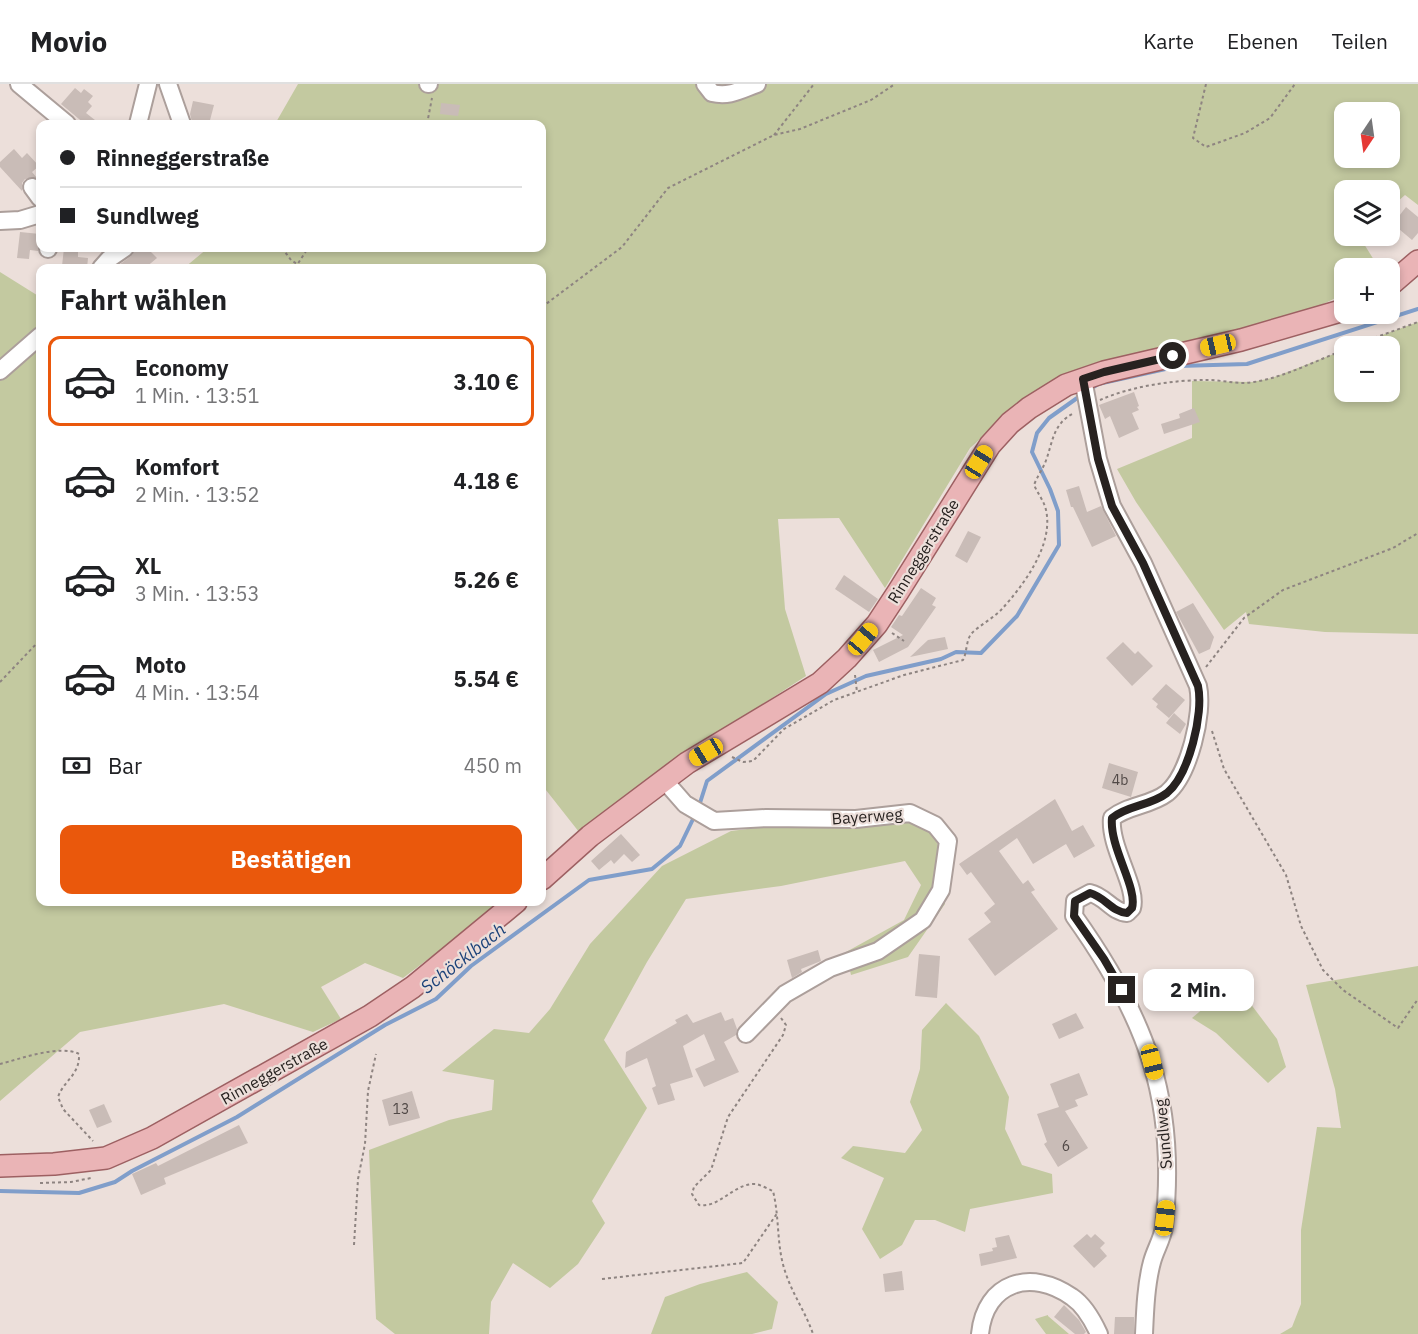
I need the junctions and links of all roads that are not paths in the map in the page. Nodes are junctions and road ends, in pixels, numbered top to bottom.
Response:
1 (20, 84) edge
2 (148, 84) edge
3 (168, 84) edge
4 (705, 84) edge
5 (757, 84) edge
6 (62, 120) edge
7 (139, 120) edge
8 (181, 120) edge
9 (36, 215) edge
10 (0, 221) edge
11 (1418, 261) edge
12 (1400, 277) edge
13 (1334, 313) edge
14 (36, 340) edge
15 (0, 371) edge
16 (1083, 379) junction
17 (671, 788) dead end
18 (546, 875) edge
19 (511, 906) edge
20 (748, 1031) road end
21 (0, 1166) edge
22 (980, 1334) edge
23 (1099, 1334) edge
24 (1144, 1334) edge

1 - 6 street
2 - 7 street
3 - 8 street
4 - 5 street
9 - 10 street
11 - 12 main road
13 - 16 main road, Rinneggerstraße
14 - 15 street
16 - 18 main road, Rinneggerstraße
16 - 24 street, Sundlweg
17 - 20 street, Bayerweg
19 - 21 main road, Rinneggerstraße
22 - 23 street

